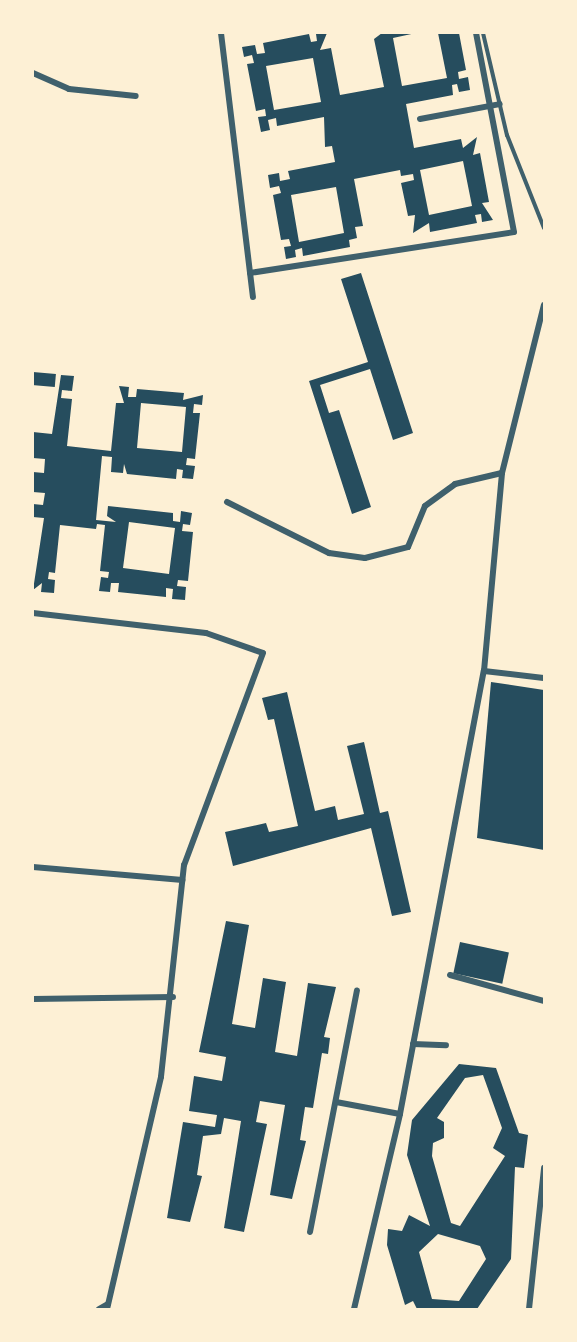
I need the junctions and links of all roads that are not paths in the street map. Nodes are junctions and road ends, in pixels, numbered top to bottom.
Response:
1 (223, 33) edge
2 (476, 33) edge
3 (483, 33) edge
4 (33, 73) edge
5 (136, 96) dead end
6 (500, 104) junction
7 (486, 106) junction
8 (420, 119) dead end
9 (544, 228) edge
10 (250, 273) junction
11 (253, 297) dead end
12 (544, 305) edge
13 (502, 473) junction
14 (227, 502) dead end
15 (33, 613) edge
16 (484, 671) junction
17 (544, 678) edge
18 (33, 867) edge
19 (182, 880) junction
20 (450, 975) dead end
21 (357, 991) dead end
22 (173, 997) junction
23 (33, 999) edge
24 (544, 1001) edge
25 (413, 1044) junction
26 (446, 1045) dead end
27 (336, 1102) junction
28 (400, 1114) junction
29 (544, 1168) edge
30 (310, 1232) dead end
31 (108, 1306) edge
32 (99, 1309) edge
33 (354, 1309) edge
34 (529, 1309) edge

1 - 10 street
2 - 7 street
3 - 6 lane
4 - 5 street
6 - 7 street
6 - 9 lane
7 - 8 street
7 - 10 street
10 - 11 street
12 - 13 street
13 - 14 street
13 - 16 street
15 - 19 street
16 - 17 street
16 - 25 street
18 - 19 street
19 - 22 street
20 - 24 street
21 - 27 street
22 - 23 street
22 - 31 street
25 - 26 street
25 - 28 street
27 - 28 street
27 - 30 street
28 - 33 street
29 - 34 street
31 - 32 street

